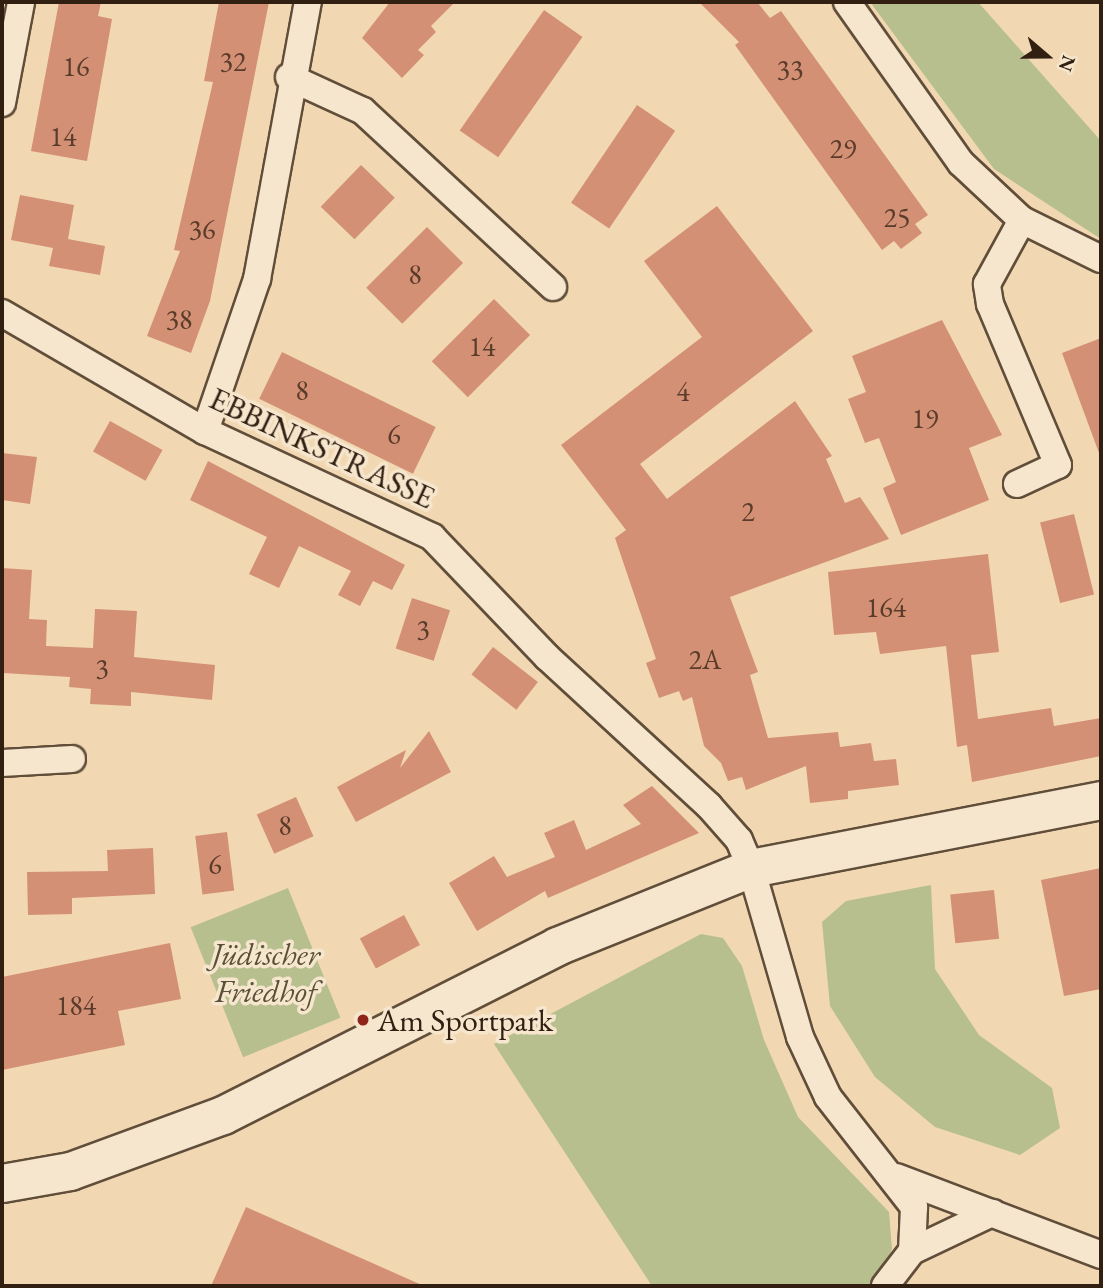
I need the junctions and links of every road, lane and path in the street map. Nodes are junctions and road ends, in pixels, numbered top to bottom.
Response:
1 (22, 2) edge
2 (308, 2) edge
3 (847, 2) edge
4 (289, 77) junction
5 (2, 103) edge
6 (1022, 220) junction
7 (1101, 259) edge
8 (553, 287) dead end
9 (2, 313) edge
10 (205, 431) junction
11 (1017, 484) dead end
12 (72, 759) dead end
13 (2, 763) edge
14 (1101, 800) edge
15 (751, 868) junction
16 (896, 1177) junction
17 (2, 1183) edge
18 (992, 1213) junction
19 (912, 1251) junction
20 (1101, 1255) edge
21 (885, 1286) edge

1 - 5 street
2 - 4 street
3 - 6 street
4 - 8 street
4 - 10 street
6 - 7 street
6 - 11 street
9 - 10 street, EBBINKSTRASSE
10 - 15 street, EBBINKSTRASSE
12 - 13 street
14 - 15 street
15 - 16 street
15 - 17 street
16 - 18 street
16 - 19 street
18 - 19 street
18 - 20 street
19 - 21 street

